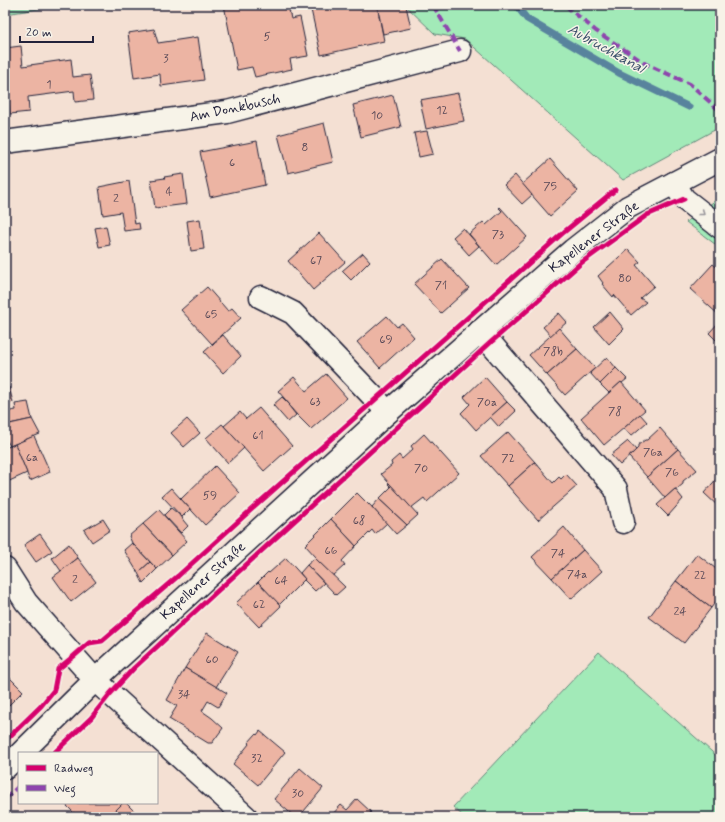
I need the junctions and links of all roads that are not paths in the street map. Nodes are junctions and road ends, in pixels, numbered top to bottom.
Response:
1 (460, 51) dead end
2 (5, 142) edge
3 (720, 159) edge
4 (674, 183) junction
5 (720, 227) edge
6 (262, 297) dead end
7 (480, 331) junction
8 (388, 412) junction
9 (623, 522) dead end
10 (5, 569) edge
11 (95, 680) junction
12 (22, 752) edge
13 (18, 756) edge
14 (5, 768) edge
15 (246, 817) edge

1 - 2 street, Am Donkbusch
3 - 4 street, Kapellener Straße
4 -> 5 street
4 - 7 street, Kapellener Straße
6 - 8 street
7 - 8 street, Kapellener Straße
7 - 9 street
8 - 11 street, Kapellener Straße
10 - 11 street
11 - 12 street, Kapellener Straße
11 - 15 street
13 - 14 street, Kapellener Straße

